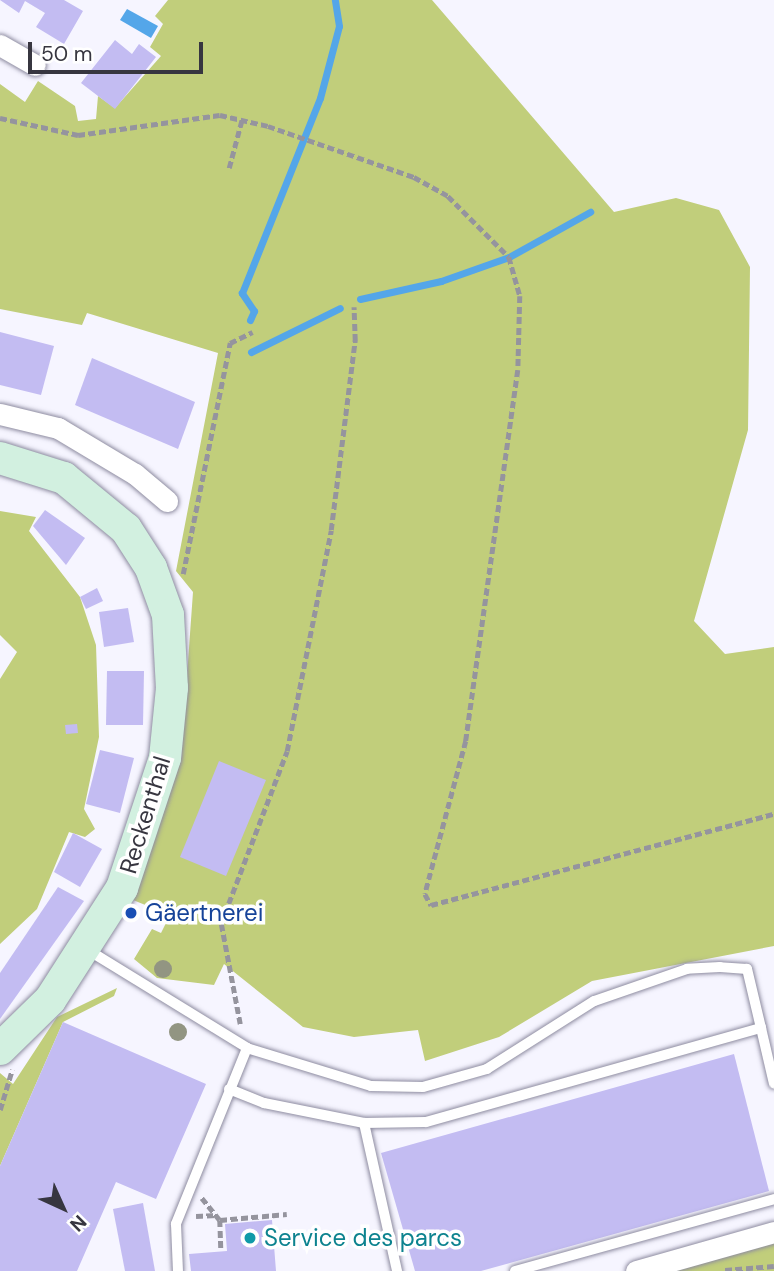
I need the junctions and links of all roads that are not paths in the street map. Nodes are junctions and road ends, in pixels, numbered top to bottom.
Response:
1 (0, 45) edge
2 (35, 65) dead end
3 (0, 414) edge
4 (0, 458) edge
5 (167, 501) dead end
6 (88, 950) junction
7 (761, 1028) junction
8 (247, 1048) junction
9 (0, 1049) edge
10 (774, 1084) edge
11 (229, 1089) junction
12 (364, 1123) junction
13 (774, 1199) edge
14 (774, 1232) edge
15 (178, 1271) edge
16 (397, 1271) edge
17 (515, 1271) edge
18 (636, 1271) edge

1 - 2 street
3 - 5 street
4 - 6 main road, Reckenthal
6 - 8 lane
6 - 9 main road, Reckenthal
7 - 8 lane
7 - 10 lane
7 - 12 lane
8 - 11 lane
11 - 12 lane
11 - 15 lane
12 - 16 lane
13 - 17 lane
14 - 18 street

